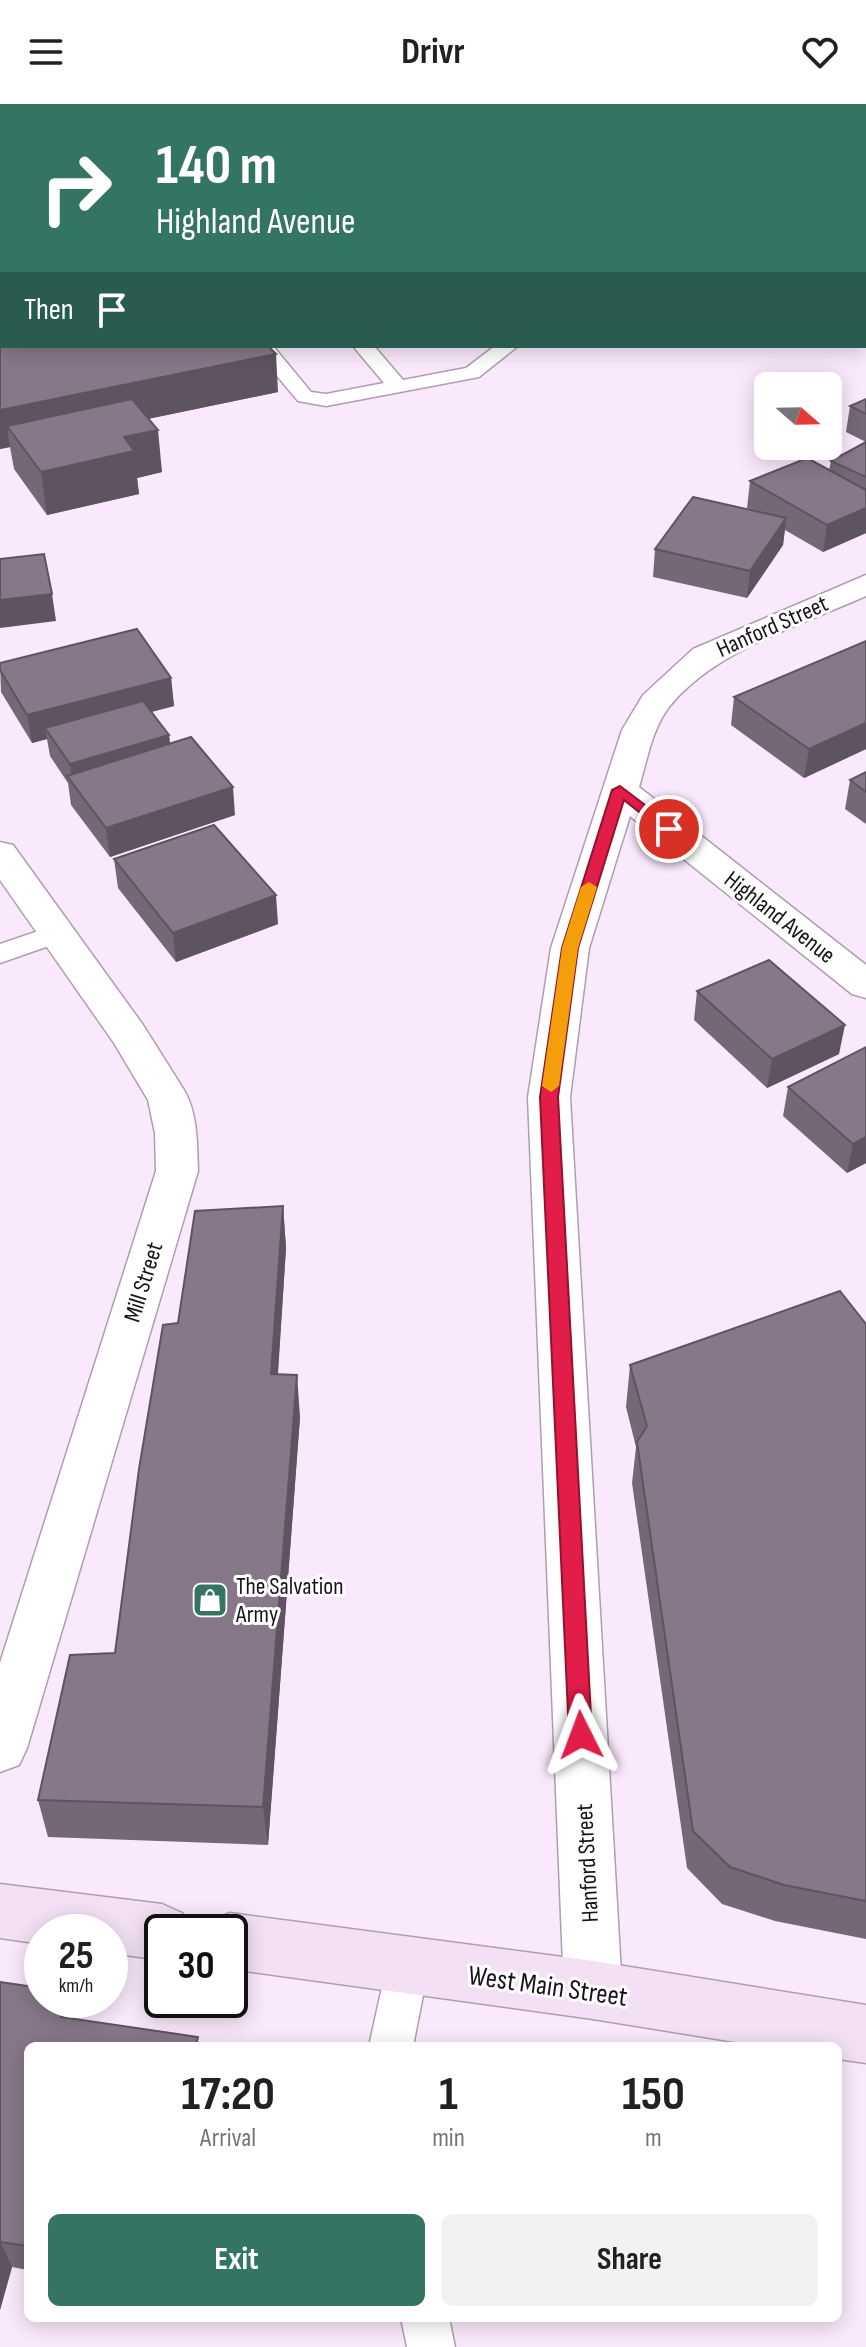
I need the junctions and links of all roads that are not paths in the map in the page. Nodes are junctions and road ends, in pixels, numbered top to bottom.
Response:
1 (264, 348) edge
2 (365, 348) edge
3 (505, 348) edge
4 (398, 387) junction
5 (866, 584) edge
6 (620, 790) junction
7 (0, 853) edge
8 (56, 934) junction
9 (0, 954) edge
10 (866, 985) edge
11 (0, 1748) edge
12 (0, 1911) edge
13 (144, 1930) edge
14 (248, 1943) edge
15 (408, 1965) junction
16 (593, 1990) junction
17 (866, 2034) edge
18 (392, 2042) edge
19 (426, 2322) edge
20 (431, 2347) edge

1 - 4 lane
2 - 4 lane
3 - 4 lane
5 - 6 street, Hanford Street
6 - 10 street, Highland Avenue
6 - 16 street, Hanford Street
7 - 8 street, Mill Street
8 - 9 lane
8 - 11 street, Mill Street
12 - 13 street
14 - 15 street, West Main Street
15 - 16 street, West Main Street
15 - 18 lane
16 - 17 street, West Main Street
19 - 20 lane

